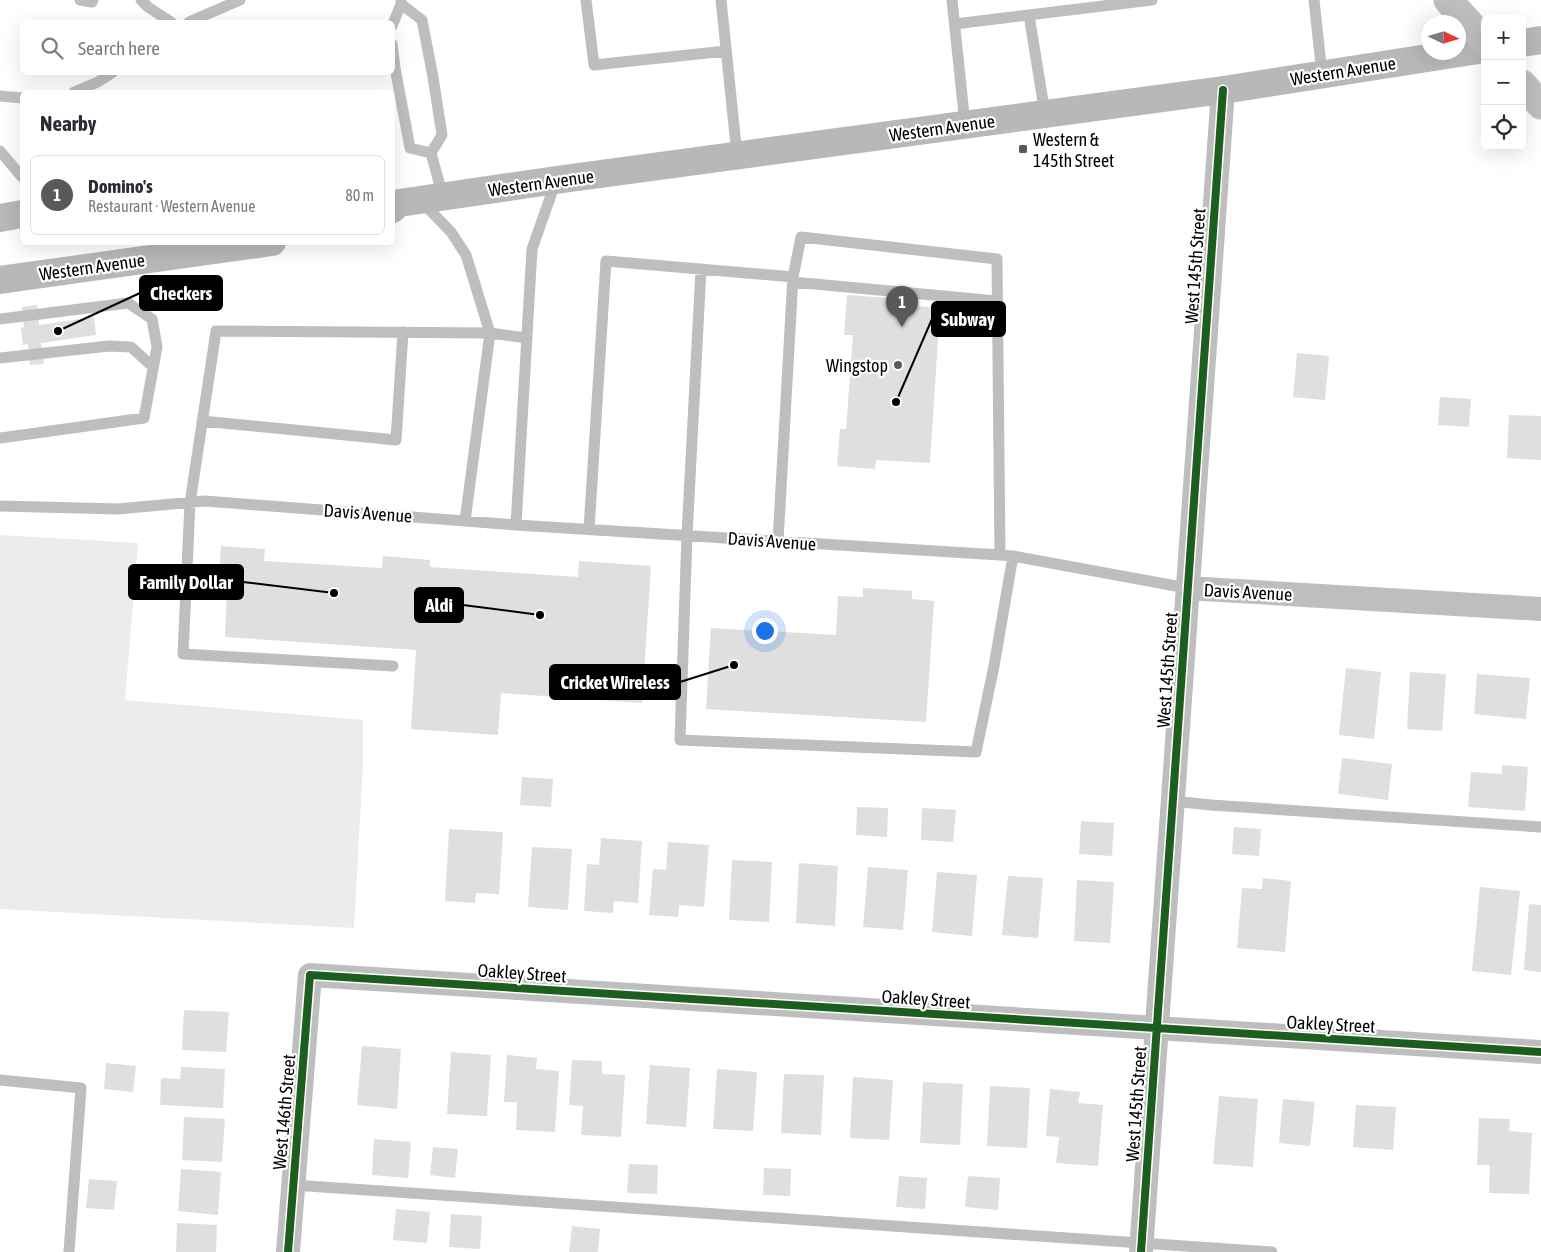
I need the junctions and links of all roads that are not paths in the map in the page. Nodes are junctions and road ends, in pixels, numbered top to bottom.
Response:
1 (80, 0) edge
2 (93, 0) edge
3 (141, 0) edge
4 (240, 0) edge
5 (586, 0) edge
6 (721, 0) edge
7 (952, 0) edge
8 (1152, 0) edge
9 (1314, 0) edge
10 (1448, 0) edge
11 (401, 2) edge
12 (1029, 15) junction
13 (168, 20) edge
14 (194, 20) edge
15 (394, 20) edge
16 (954, 24) junction
17 (1481, 37) edge
18 (1541, 40) edge
19 (1526, 42) edge
20 (726, 50) junction
21 (1481, 50) edge
22 (395, 68) edge
23 (1322, 74) junction
24 (108, 75) edge
25 (1526, 88) edge
26 (79, 90) edge
27 (1223, 90) junction
28 (0, 96) edge
29 (20, 98) edge
30 (1541, 105) edge
31 (1045, 114) junction
32 (965, 124) junction
33 (0, 151) edge
34 (431, 153) junction
35 (737, 155) junction
36 (20, 175) edge
37 (556, 180) junction
38 (410, 201) edge
39 (20, 214) edge
40 (0, 218) edge
41 (251, 245) edge
42 (701, 269) junction
43 (0, 280) edge
44 (793, 280) junction
45 (997, 301) junction
46 (0, 319) edge
47 (403, 332) junction
48 (490, 333) junction
49 (527, 338) junction
50 (0, 358) edge
51 (153, 367) junction
52 (202, 421) junction
53 (0, 438) edge
54 (190, 503) junction
55 (0, 506) edge
56 (465, 521) junction
57 (516, 525) junction
58 (590, 529) junction
59 (686, 535) junction
60 (778, 541) junction
61 (1000, 555) junction
62 (1014, 556) junction
63 (1187, 588) junction
64 (1541, 609) edge
65 (393, 666) dead end
66 (1173, 801) junction
67 (1541, 827) edge
68 (310, 975) joint
69 (1156, 1029) junction
70 (1541, 1052) edge
71 (0, 1080) edge
72 (293, 1185) junction
73 (1141, 1248) edge
74 (69, 1252) edge
75 (288, 1252) edge
76 (1272, 1252) edge

1 - 2 lane
3 - 13 lane
4 - 14 lane
5 - 20 lane
6 - 20 lane
7 - 16 lane
8 - 12 lane
9 - 23 lane
10 - 17 highway
11 - 15 lane
11 - 34 lane
12 - 16 lane
12 - 31 lane
16 - 32 lane
18 - 19 main road
20 - 35 lane
21 - 23 main road, Western Avenue
22 - 34 lane
23 - 27 main road, Western Avenue
24 - 26 lane
25 - 30 highway
27 - 31 main road, Western Avenue
27 - 63 street, West 145th Street
28 - 29 lane
31 - 32 main road, Western Avenue
32 - 35 main road, Western Avenue
33 - 36 lane
34 - 38 lane
35 - 37 main road, Western Avenue
37 - 38 main road, Western Avenue
37 - 49 lane
38 - 48 lane
39 - 40 main road
41 - 43 main road, Western Avenue
42 - 44 lane
42 - 58 lane
42 - 59 lane
44 - 45 lane
44 - 45 lane
44 - 60 lane
45 - 61 lane
46 - 51 lane
47 - 48 lane
47 - 52 lane
47 - 52 lane
48 - 49 lane
48 - 56 lane
49 - 57 lane
50 - 51 lane
51 - 53 lane
52 - 54 lane
54 - 55 lane, Davis Avenue
54 - 56 lane, Davis Avenue
54 - 65 lane
56 - 57 lane, Davis Avenue
57 - 58 lane, Davis Avenue
58 - 59 lane, Davis Avenue
59 - 60 lane, Davis Avenue
59 - 62 lane
60 - 61 lane, Davis Avenue
61 - 62 lane, Davis Avenue
62 - 63 lane, Davis Avenue
63 - 64 street, Davis Avenue
63 - 66 street, West 145th Street
66 - 67 lane
66 - 69 street, West 145th Street
68 - 69 street, Oakley Street
68 - 72 street, West 146th Street
69 - 70 street, Oakley Street
69 - 73 street, West 145th Street
71 - 74 lane
72 - 73 lane
72 - 75 street, West 146th Street
73 - 76 lane

